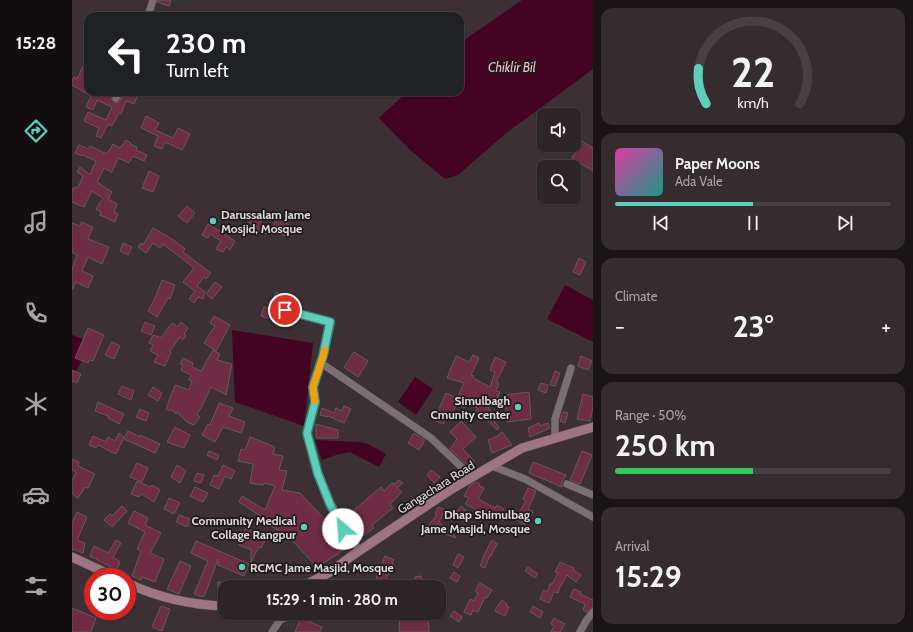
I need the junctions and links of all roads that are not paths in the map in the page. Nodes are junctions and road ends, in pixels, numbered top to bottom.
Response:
1 (153, 0) edge
2 (149, 12) edge
3 (285, 310) dead end
4 (321, 363) junction
5 (571, 368) dead end
6 (593, 427) edge
7 (555, 438) junction
8 (492, 466) junction
9 (472, 477) junction
10 (567, 484) dead end
11 (593, 495) edge
12 (593, 517) edge
13 (360, 550) junction
14 (72, 557) edge
15 (96, 568) edge
16 (315, 580) edge
17 (136, 587) edge
18 (218, 606) edge
19 (593, 612) edge
20 (280, 620) edge
21 (272, 632) edge
22 (580, 632) edge

1 - 2 street
3 - 4 street
4 - 9 street
4 - 13 street
5 - 7 street
6 - 7 main road, Gangachara Road
7 - 8 main road, Gangachara Road
8 - 9 main road, Gangachara Road
8 - 12 street
9 - 13 main road, Gangachara Road
10 - 11 street
13 - 16 main road, Gangachara Road
14 - 15 main road
17 - 18 main road
19 - 22 street
20 - 21 street

